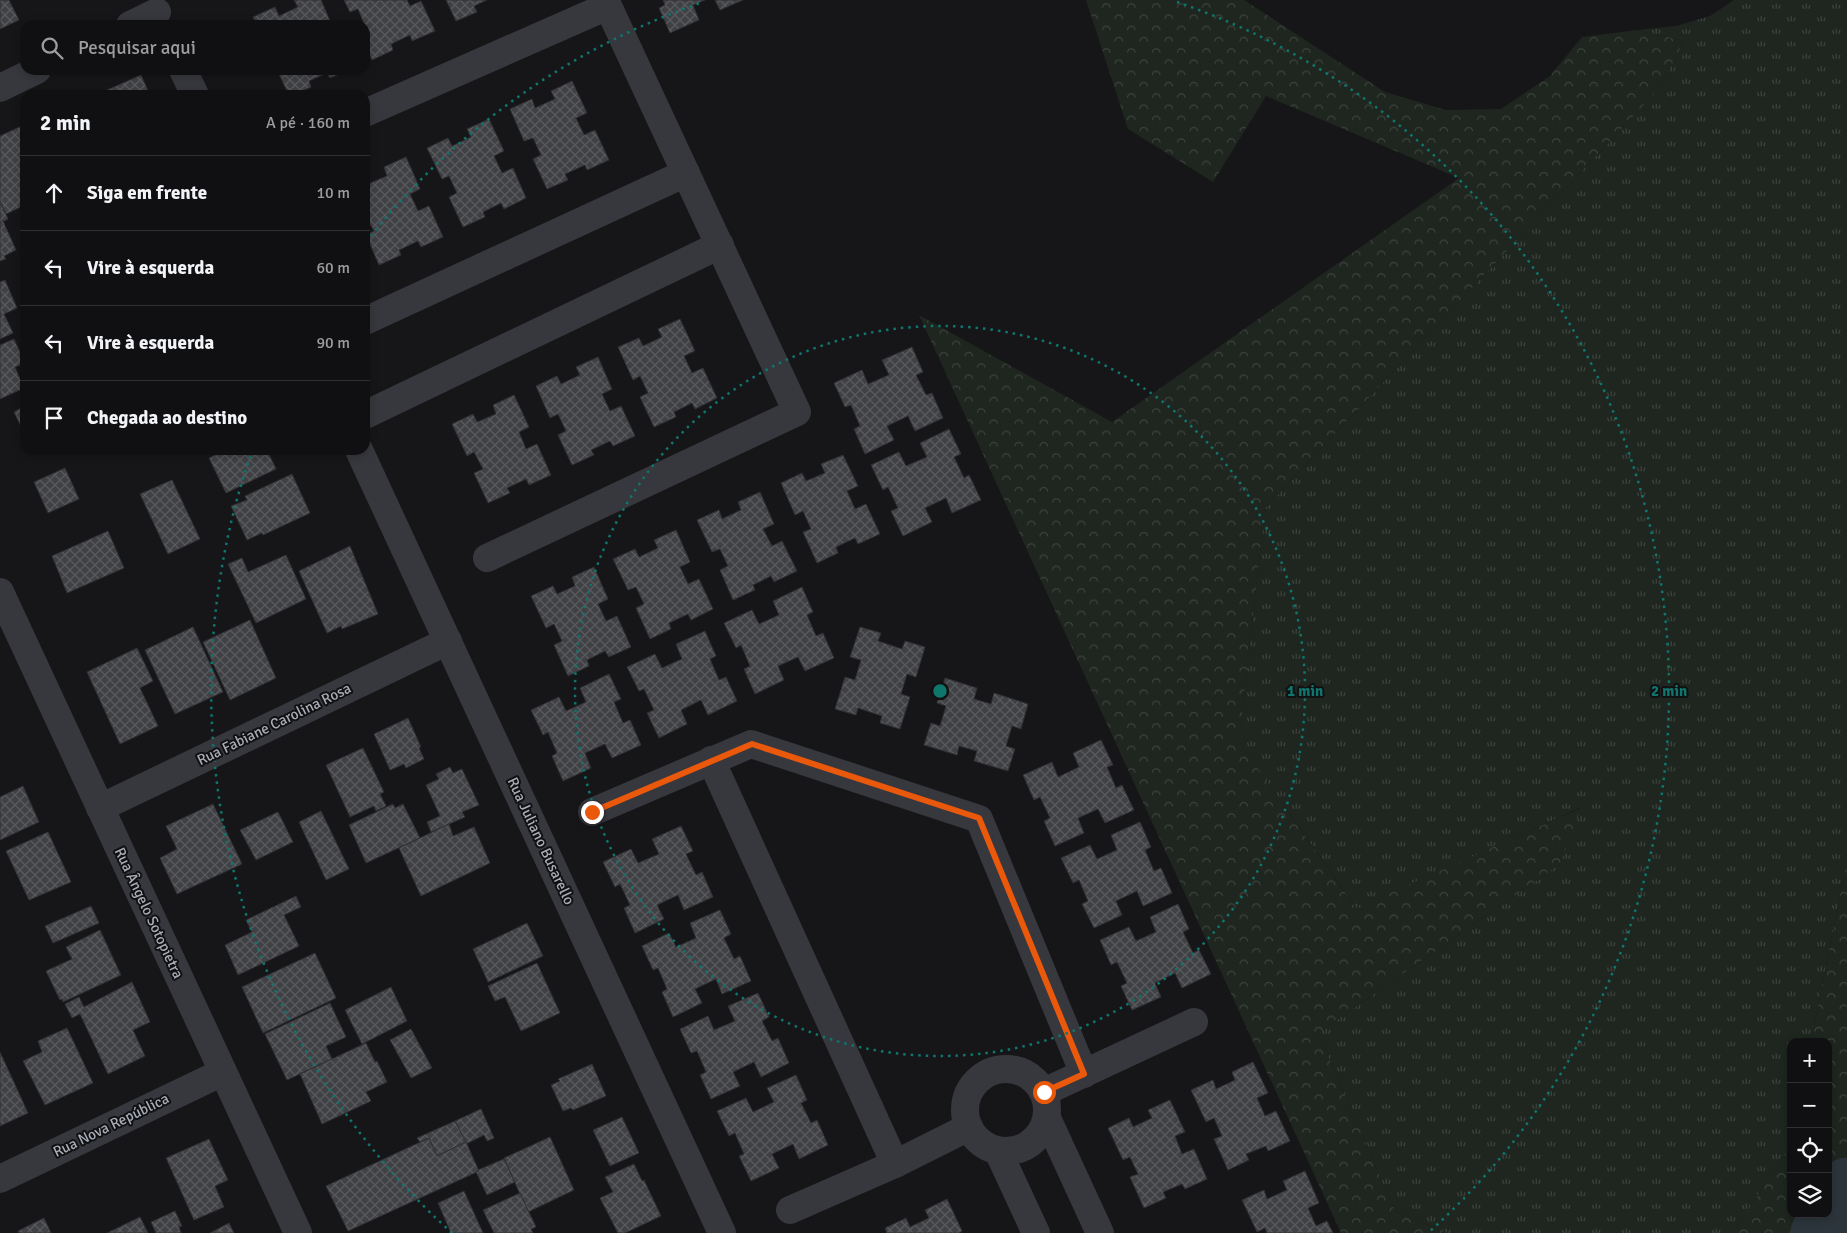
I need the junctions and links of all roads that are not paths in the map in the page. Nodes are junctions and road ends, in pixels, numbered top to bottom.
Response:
1 (157, 12) edge
2 (140, 20) edge
3 (27, 75) edge
4 (186, 75) edge
5 (0, 88) edge
6 (193, 90) edge
7 (370, 111) edge
8 (686, 173) junction
9 (720, 245) junction
10 (370, 319) edge
11 (370, 413) edge
12 (361, 455) edge
13 (487, 558) dead end
14 (0, 592) edge
15 (448, 641) junction
16 (711, 760) junction
17 (100, 808) junction
18 (592, 812) dead end
19 (1194, 1022) dead end
20 (223, 1072) junction
21 (1084, 1074) junction
22 (1046, 1105) junction
23 (969, 1127) junction
24 (998, 1151) junction
25 (895, 1164) junction
26 (0, 1179) edge
27 (790, 1210) dead end
28 (298, 1233) edge
29 (722, 1233) edge
30 (1036, 1233) edge
31 (1100, 1233) edge

1 - 2 street
3 - 5 street
4 - 6 street
7 - 8 street
8 - 9 street
8 - 10 street
9 - 11 street
9 - 13 street
12 - 15 street, Rua Juliano Busarello
14 - 17 street, Rua Ângelo Sotopietra
15 - 17 street, Rua Fabiane Carolina Rosa
15 - 29 street, Rua Juliano Busarello
16 - 18 street
16 - 21 street
16 - 25 street
17 - 20 street, Rua Ângelo Sotopietra
19 - 21 street
20 - 26 street, Rua Nova República
20 - 28 street, Rua Ângelo Sotopietra
21 - 22 street
22 - 23 street
22 - 24 street
22 - 31 street
23 - 24 street
23 - 25 street
24 - 30 street
25 - 27 street

